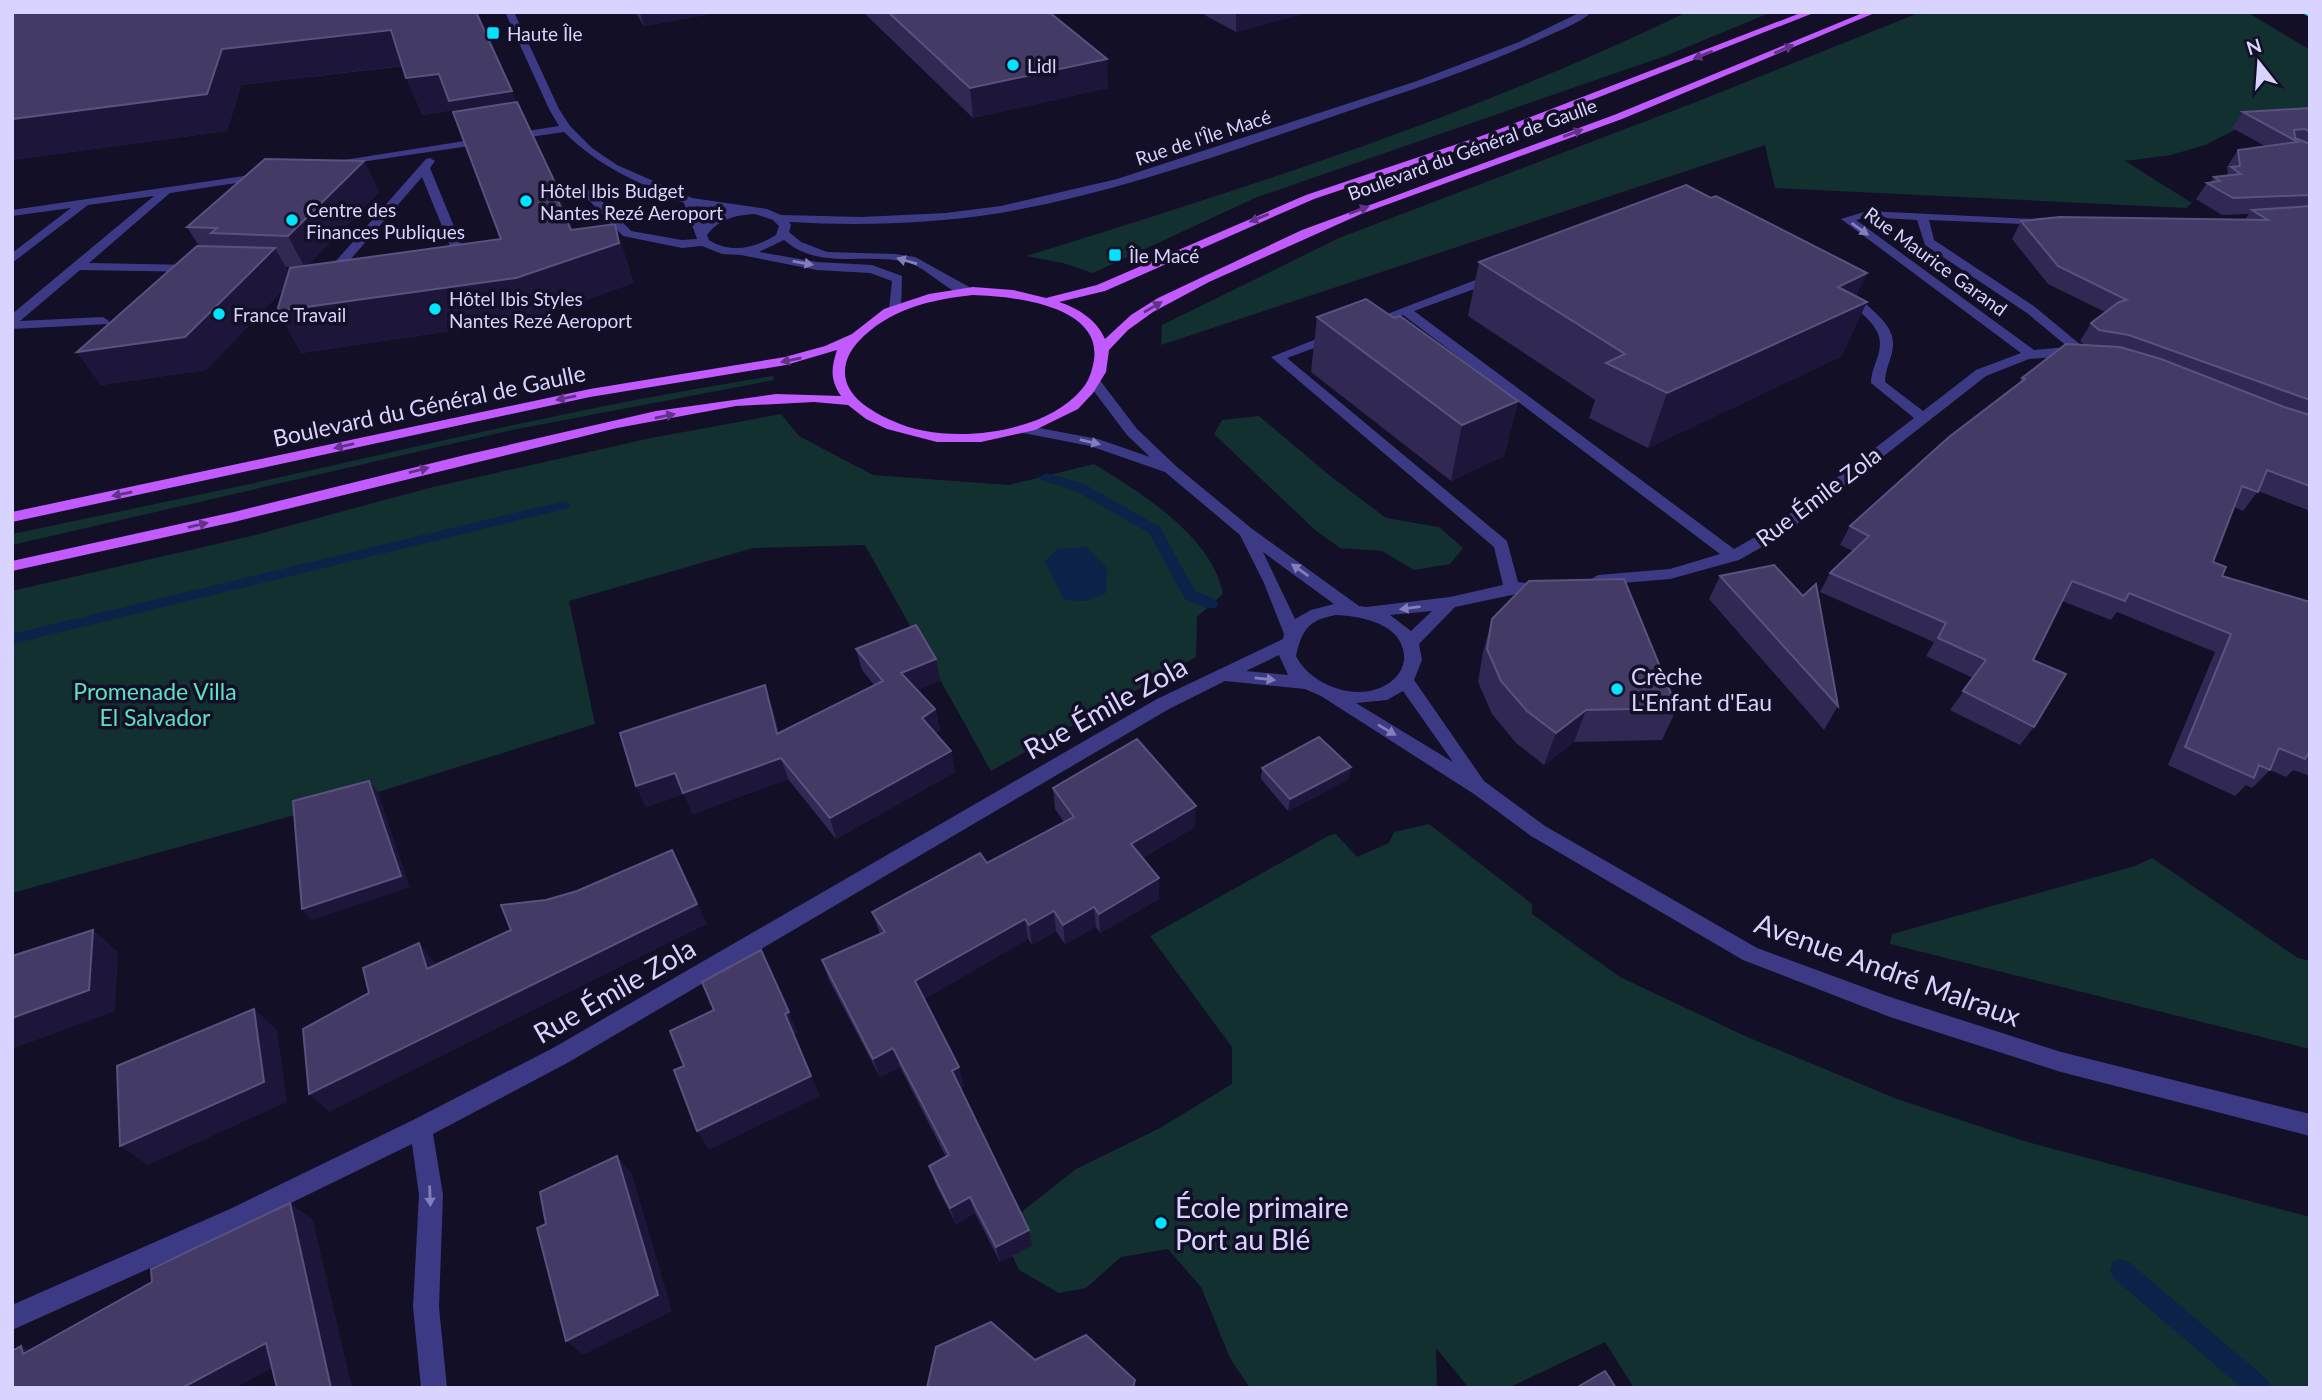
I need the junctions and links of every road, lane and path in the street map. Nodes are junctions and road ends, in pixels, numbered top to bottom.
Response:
1 (1588, 12) edge
2 (1812, 12) edge
3 (1873, 12) edge
4 (509, 15) edge
5 (566, 128) junction
6 (442, 148) junction
7 (323, 167) edge
8 (424, 168) junction
9 (284, 173) edge
10 (165, 192) junction
11 (587, 192) dead end
12 (690, 201) junction
13 (83, 204) junction
14 (747, 211) junction
15 (12, 213) edge
16 (1922, 217) junction
17 (2066, 222) edge
18 (783, 226) junction
19 (703, 238) junction
20 (736, 251) junction
21 (12, 259) edge
22 (453, 265) edge
23 (77, 266) junction
24 (211, 270) edge
25 (1508, 272) edge
26 (318, 273) edge
27 (1830, 282) edge
28 (967, 291) junction
29 (1048, 301) junction
30 (895, 309) junction
31 (1405, 311) junction
32 (103, 321) dead end
33 (12, 323) edge
34 (854, 337) junction
35 (1102, 350) junction
36 (2086, 353) joint
37 (2030, 354) junction
38 (1094, 382) junction
39 (851, 401) junction
40 (1922, 418) junction
41 (1023, 429) junction
42 (1172, 470) junction
43 (12, 517) edge
44 (1246, 532) junction
45 (1733, 556) junction
46 (12, 566) edge
47 (1578, 582) edge
48 (1538, 585) edge
49 (1512, 588) junction
50 (1450, 603) junction
51 (1361, 611) junction
52 (1290, 639) junction
53 (1409, 643) junction
54 (1224, 675) junction
55 (1404, 679) junction
56 (1305, 683) junction
57 (1329, 695) junction
58 (1481, 789) junction
59 (2310, 1125) edge
60 (421, 1128) junction
61 (12, 1318) edge
62 (434, 1388) edge

1 - 18 street, Rue de l'Île Macé
2 -> 29 main road, Boulevard du Général de Gaulle
35 -> 3 main road, Boulevard du Général de Gaulle
4 - 5 street
5 - 6 street
5 - 12 street
6 - 7 street
6 - 8 street
8 - 22 street
8 - 26 street
9 - 10 street
10 - 13 street
10 - 23 street
11 - 19 street
12 - 14 street
12 - 19 street
13 - 15 street
13 - 21 street
14 - 18 street
14 - 19 street
16 - 17 street, Rue Maurice Garand
16 - 36 street, Rue Maurice Garand
16 -> 37 street, Rue Maurice Garand
18 - 20 street, Rue de l'Île Macé
28 -> 18 street
19 - 20 street
20 -> 30 street
23 - 24 street
23 - 33 street
25 - 31 street
27 - 40 street
28 - 29 main road
28 - 30 main road
29 - 35 main road
30 - 34 main road
31 - 45 street
31 - 49 street
32 - 33 street
34 - 39 main road
34 -> 43 main road, Boulevard du Général de Gaulle
35 - 38 main road
36 - 37 street, Rue Émile Zola
37 - 40 street, Rue Émile Zola
38 - 41 main road
38 - 42 street
39 - 41 main road
46 -> 39 main road
40 - 45 street, Rue Émile Zola
41 -> 42 street
42 - 44 street
51 -> 44 street
44 - 52 street
45 - 47 street, Rue Émile Zola
48 - 49 street
49 - 50 street
50 -> 51 street
50 - 53 street
51 - 52 street
51 - 53 street
52 - 54 street, Rue Émile Zola
52 - 56 street
53 - 55 street
54 -> 56 street, Rue Émile Zola
54 - 60 street, Rue Émile Zola
55 - 57 street
55 - 58 street, Avenue André Malraux
56 - 57 street
57 -> 58 street, Avenue André Malraux
58 - 59 street, Avenue André Malraux
60 - 61 street, Rue Émile Zola
60 -> 62 street

